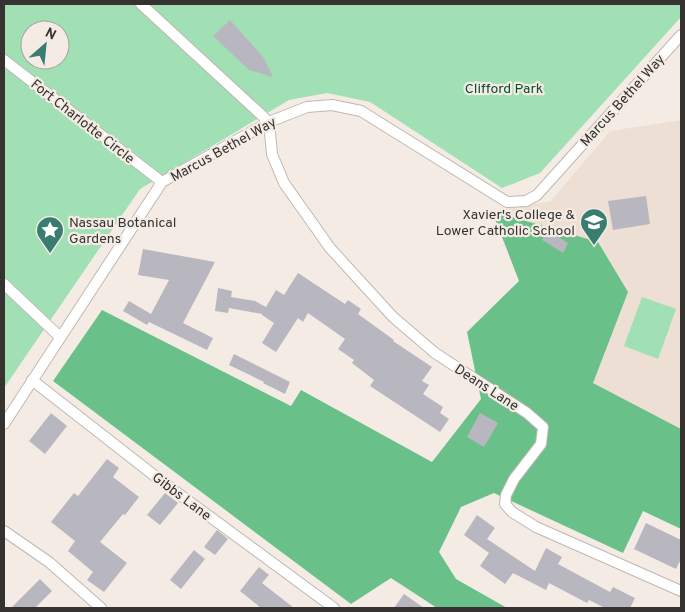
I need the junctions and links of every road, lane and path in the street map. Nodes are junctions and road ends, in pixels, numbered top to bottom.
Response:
1 (142, 4) edge
2 (681, 35) edge
3 (4, 60) edge
4 (269, 122) junction
5 (162, 182) junction
6 (4, 284) edge
7 (60, 337) junction
8 (32, 380) junction
9 (4, 424) edge
10 (4, 531) edge
11 (681, 591) edge
12 (101, 608) edge
13 (334, 608) edge

1 - 4 street
2 - 4 street, Marcus Bethel Way
3 - 5 street, Fort Charlotte Circle
4 - 5 street, Marcus Bethel Way
4 - 11 street, Deans Lane
5 - 7 street, Marcus Bethel Way
6 - 7 street
7 - 8 street, Marcus Bethel Way
8 - 9 street, Marcus Bethel Way
8 - 13 street, Gibbs Lane
10 - 12 street

